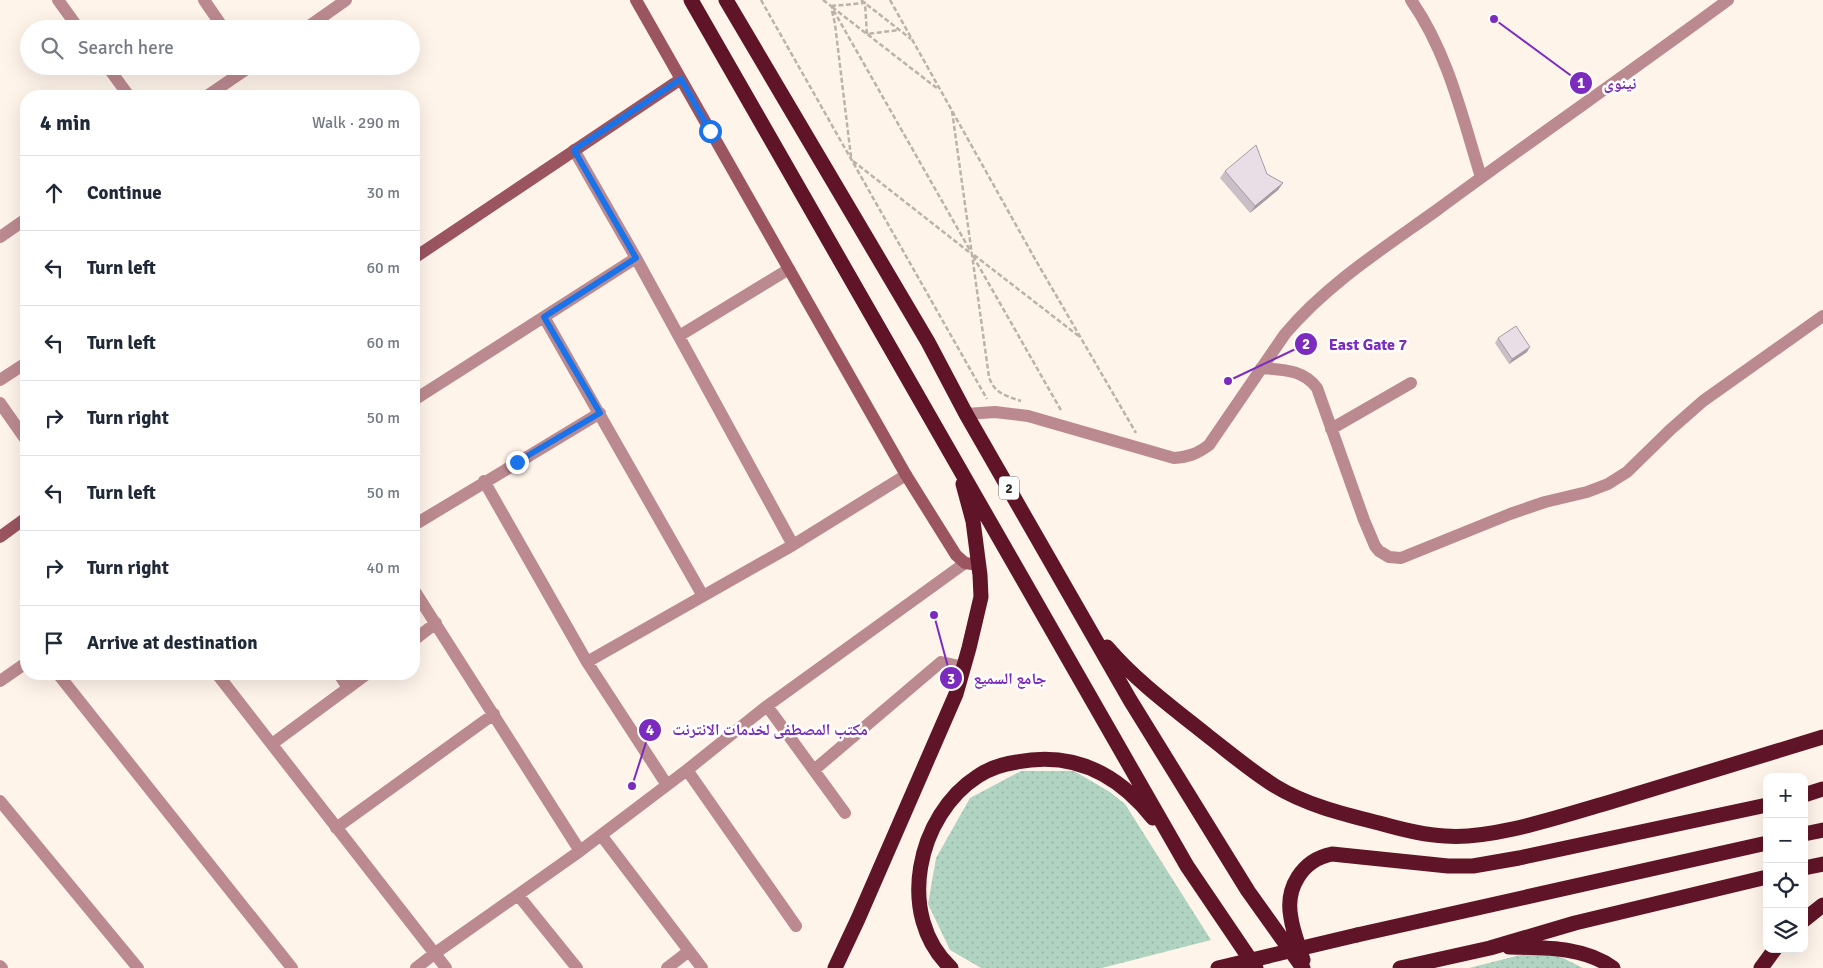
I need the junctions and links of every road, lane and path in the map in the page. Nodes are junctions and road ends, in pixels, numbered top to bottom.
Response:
1 (58, 0) edge
2 (204, 0) edge
3 (346, 0) edge
4 (636, 0) edge
5 (691, 0) edge
6 (726, 0) edge
7 (761, 0) edge
8 (823, 0) edge
9 (830, 0) edge
10 (861, 0) edge
11 (890, 0) edge
12 (1411, 0) edge
13 (1728, 0) edge
14 (865, 3) junction
15 (831, 6) junction
16 (72, 20) edge
17 (218, 20) edge
18 (318, 20) edge
19 (899, 30) junction
20 (867, 34) junction
21 (912, 41) junction
22 (114, 75) edge
23 (238, 75) edge
24 (681, 79) junction
25 (125, 90) edge
26 (216, 90) edge
27 (940, 91) junction
28 (952, 111) junction
29 (574, 150) junction
30 (851, 160) junction
31 (1481, 177) junction
32 (20, 223) edge
33 (0, 237) edge
34 (420, 254) edge
35 (972, 254) junction
36 (636, 258) junction
37 (789, 269) junction
38 (1823, 316) edge
39 (544, 317) junction
40 (678, 336) junction
41 (1081, 338) junction
42 (20, 367) edge
43 (1261, 368) junction
44 (0, 380) edge
45 (1411, 383) dead end
46 (420, 396) edge
47 (1025, 402) dead end
48 (0, 403) edge
49 (1053, 411) dead end
50 (995, 412) junction
51 (600, 413) junction
52 (966, 414) junction
53 (1331, 429) junction
54 (20, 431) edge
55 (940, 433) junction
56 (1135, 437) dead end
57 (906, 475) junction
58 (484, 481) junction
59 (420, 521) edge
60 (20, 522) edge
61 (0, 537) edge
62 (792, 545) junction
63 (972, 564) junction
64 (703, 596) junction
65 (420, 599) edge
66 (1083, 616) junction
67 (436, 623) junction
68 (420, 635) edge
69 (587, 662) junction
70 (20, 667) edge
71 (964, 667) junction
72 (63, 680) edge
73 (222, 680) edge
74 (343, 680) edge
75 (359, 680) edge
76 (0, 681) edge
77 (348, 688) junction
78 (767, 706) junction
79 (494, 714) junction
80 (1823, 737) edge
81 (272, 744) junction
82 (687, 770) junction
83 (814, 770) junction
84 (667, 785) junction
85 (1823, 789) edge
86 (1808, 794) edge
87 (0, 801) edge
88 (1763, 806) edge
89 (844, 813) dead end
90 (336, 828) junction
91 (1823, 830) edge
92 (1808, 833) edge
93 (602, 835) junction
94 (1763, 843) edge
95 (580, 851) junction
96 (1823, 864) edge
97 (1187, 866) junction
98 (1808, 867) edge
99 (1763, 878) edge
100 (518, 895) junction
101 (1823, 905) edge
102 (1808, 917) edge
103 (796, 926) dead end
104 (1490, 948) junction
105 (689, 951) junction
106 (1772, 953) edge
107 (434, 954) junction
108 (138, 968) edge
109 (292, 968) edge
110 (416, 968) edge
111 (446, 968) edge
112 (577, 968) edge
113 (667, 968) edge
114 (702, 968) edge
115 (835, 968) edge
116 (951, 968) edge
117 (1218, 968) edge
118 (1256, 968) edge
119 (1304, 968) edge
120 (1400, 968) edge
121 (1613, 968) edge
122 (1761, 968) edge

1 - 16 street
2 - 17 street
3 - 18 street
4 - 24 street
5 - 55 highway, 2
6 - 52 highway, 2
7 - 30 path
8 - 15 path
9 - 15 path
10 - 14 path
11 - 21 path
12 - 31 street
13 - 31 street
14 - 15 path
14 - 19 path
14 - 20 path
15 - 20 path
15 - 30 path
15 - 35 path
19 - 20 path
19 - 21 path
20 - 27 path
21 - 27 path
22 - 25 street
23 - 26 street
24 - 29 street
24 - 37 street
27 - 28 path
28 - 35 path
28 - 41 path
29 - 34 street
29 - 36 street
30 - 35 path
30 - 50 path
31 - 43 street
32 - 33 street
35 - 41 path
35 - 47 path
35 - 49 path
36 - 39 street
36 - 40 street
37 - 40 street
37 - 57 street
38 - 53 street
39 - 46 street
39 - 51 street
40 - 62 street
41 - 56 path
42 - 44 street
43 - 50 street
43 - 53 street
45 - 53 street
48 - 54 street
50 - 52 street
51 - 58 street
51 - 64 street
52 - 66 highway, 2
55 - 63 highway
55 - 97 highway, 2
57 - 62 street
57 - 63 street
58 - 59 street
58 - 69 street
60 - 61 street
62 - 64 street
63 - 71 highway
63 - 78 street
64 - 69 street
65 - 67 street
66 - 80 highway
66 - 119 highway, 2
67 - 68 street
67 - 79 street
69 - 84 street
70 - 76 street
71 - 83 street
71 - 115 highway
72 - 109 street
73 - 81 street
74 - 77 street
75 - 77 street
77 - 81 street
78 - 82 street
78 - 83 street
79 - 90 street
79 - 95 street
81 - 90 street
82 - 84 street
82 - 103 street
83 - 89 street
84 - 93 street
85 - 86 highway
87 - 108 street
88 - 119 highway
90 - 107 street
91 - 92 highway
93 - 95 street
93 - 105 street
94 - 117 highway, bridge
95 - 100 street
96 - 98 highway
97 - 116 highway
97 - 118 highway, 2
99 - 104 highway
100 - 107 street
100 - 112 street
101 - 102 highway
104 - 120 highway
104 - 121 highway
105 - 113 street
105 - 114 street
106 - 122 highway
107 - 110 street
107 - 111 street

